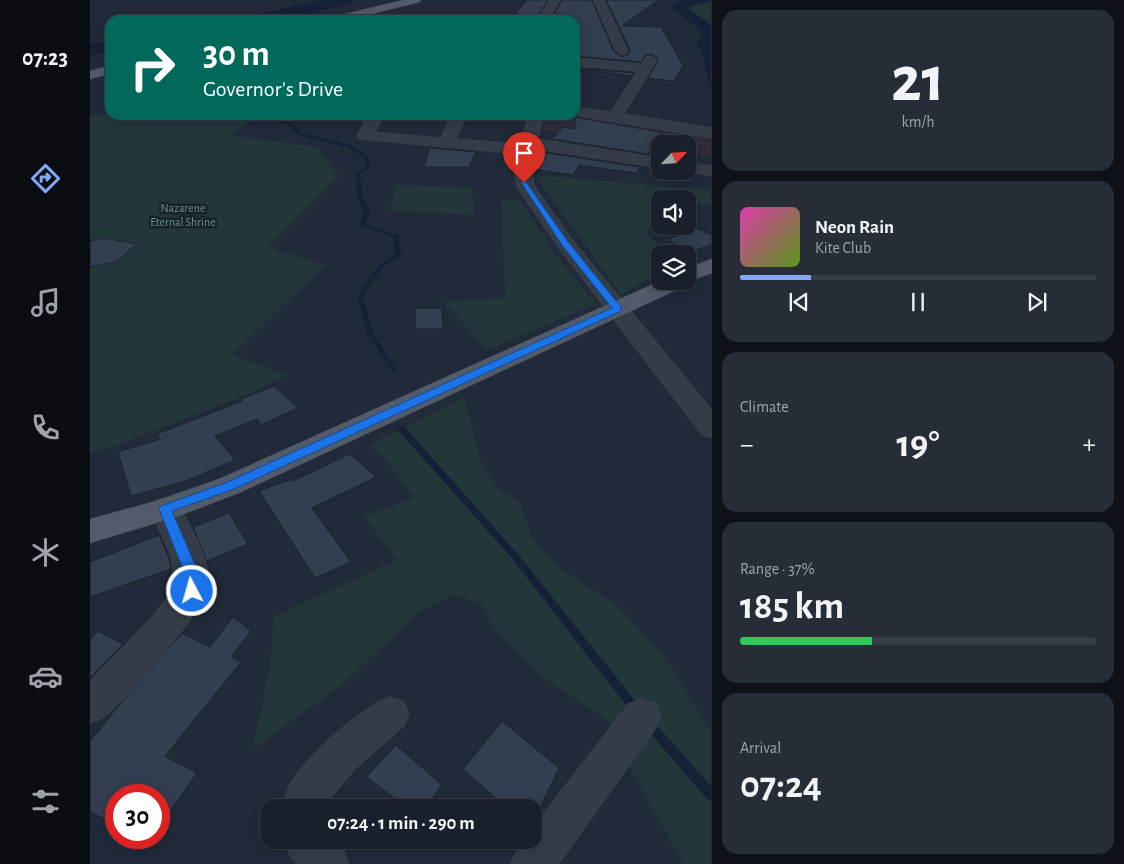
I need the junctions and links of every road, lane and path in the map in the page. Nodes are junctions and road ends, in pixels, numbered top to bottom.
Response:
1 (416, 0) edge
2 (555, 0) edge
3 (599, 0) edge
4 (355, 15) edge
5 (546, 15) edge
6 (622, 51) dead end
7 (580, 62) edge
8 (105, 71) edge
9 (90, 75) edge
10 (580, 76) edge
11 (602, 78) dead end
12 (619, 80) dead end
13 (637, 82) junction
14 (580, 112) edge
15 (615, 117) junction
16 (374, 120) edge
17 (457, 120) edge
18 (535, 120) edge
19 (712, 133) edge
20 (446, 142) junction
21 (529, 146) junction
22 (651, 162) edge
23 (696, 168) edge
24 (712, 171) edge
25 (712, 265) edge
26 (696, 272) edge
27 (658, 290) edge
28 (618, 309) junction
29 (712, 429) edge
30 (165, 509) junction
31 (90, 531) edge
32 (90, 706) edge
33 (390, 714) dead end
34 (642, 716) dead end
35 (304, 799) edge
36 (313, 849) edge
37 (327, 864) edge
38 (532, 864) edge

1 - 4 main road
2 - 5 street
3 - 6 street
7 - 13 street
8 - 9 main road
10 - 11 street
12 - 13 street
13 - 15 street
14 - 15 street
15 - 19 street
16 - 20 street
17 - 20 street
18 - 21 street
20 - 21 street
21 - 22 street
21 - 28 street
23 - 24 street
25 - 26 main road
27 - 28 main road
28 - 29 street
28 - 30 main road
30 - 31 main road
30 - 32 street
33 - 35 street
34 - 38 street
36 - 37 street

